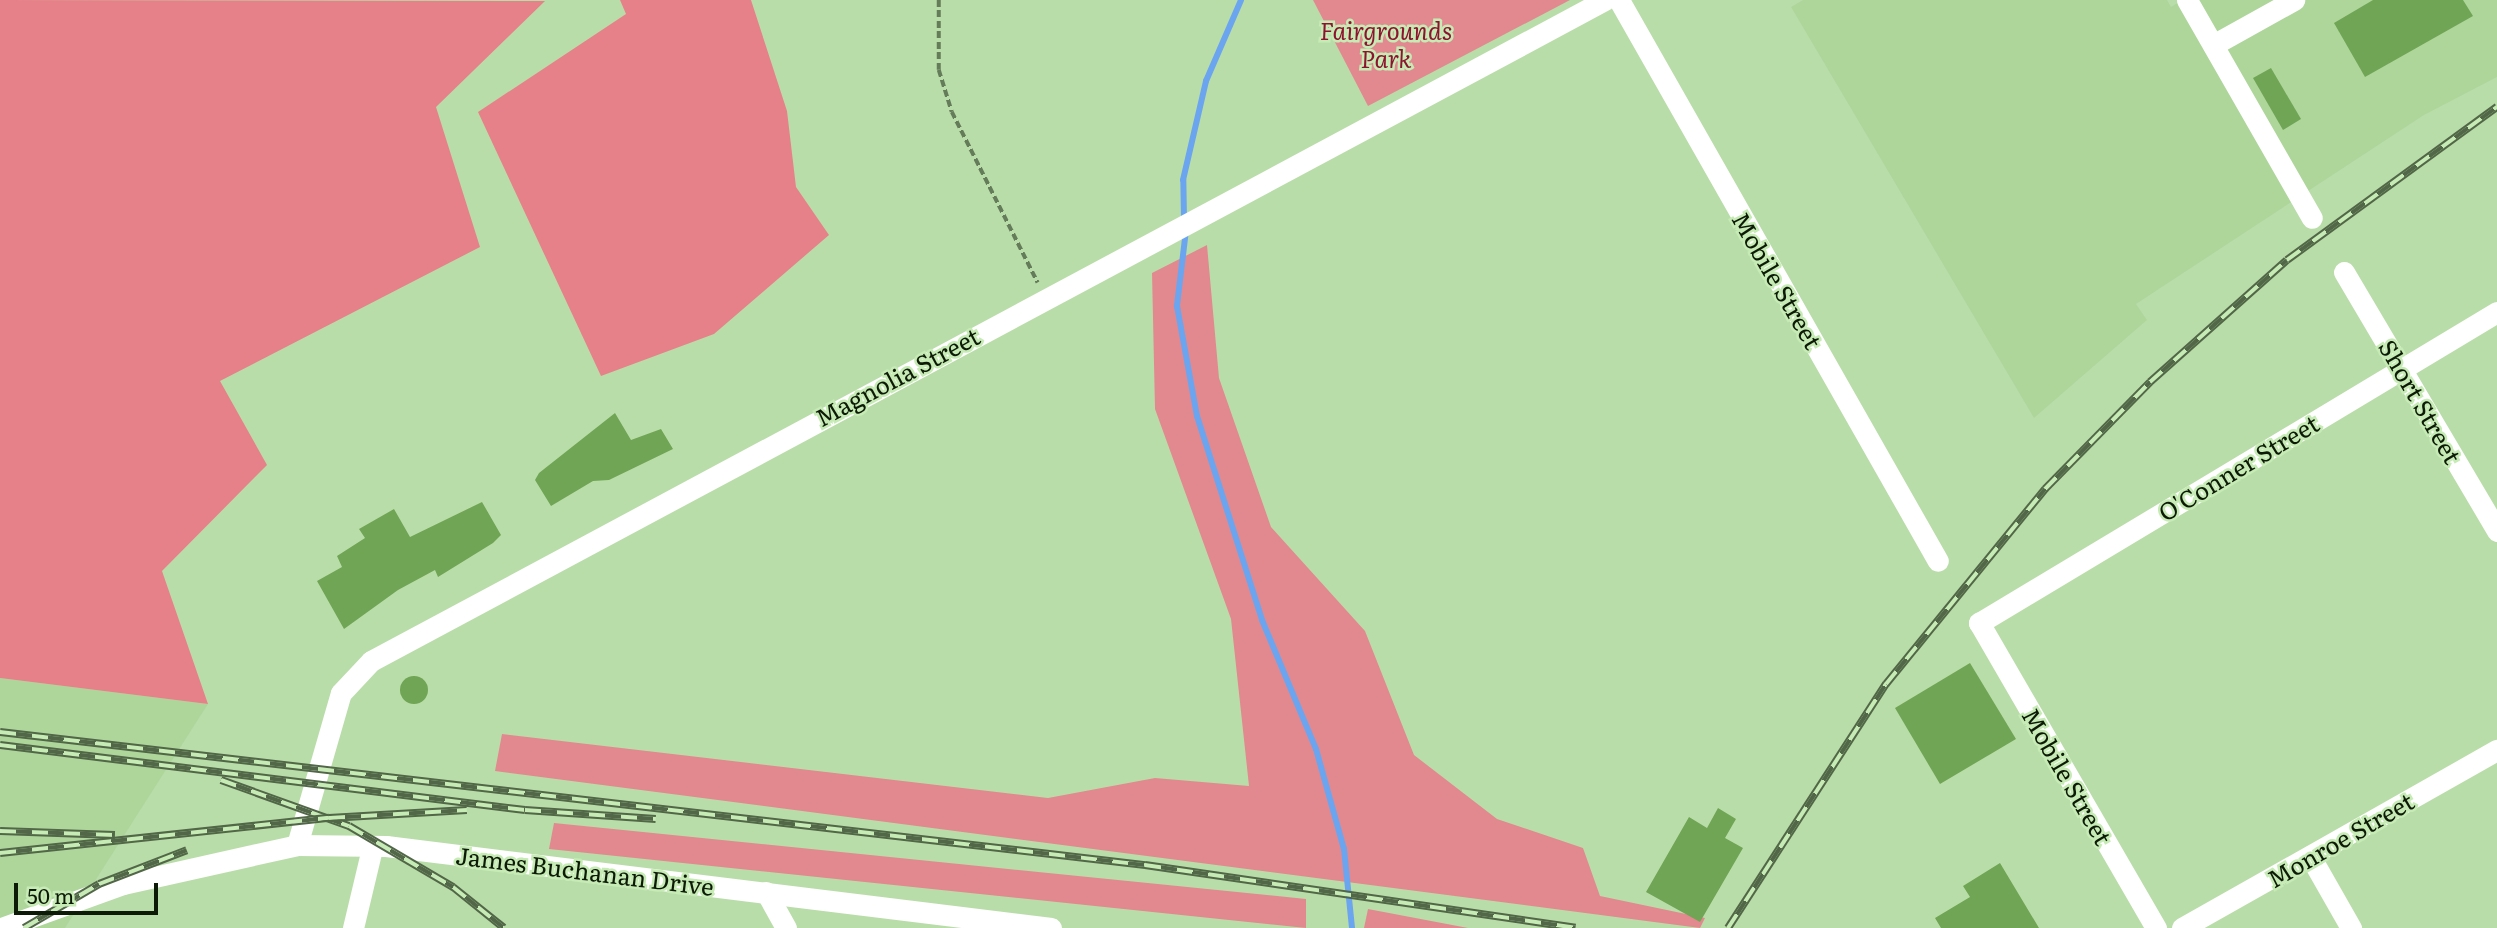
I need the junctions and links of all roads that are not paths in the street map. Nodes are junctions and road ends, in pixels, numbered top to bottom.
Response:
1 (1605, 0) edge
2 (1619, 0) edge
3 (2187, 0) edge
4 (2294, 0) edge
5 (2213, 45) junction
6 (2312, 218) dead end
7 (2344, 272) dead end
8 (2497, 312) edge
9 (2402, 368) junction
10 (2497, 531) edge
11 (1938, 561) dead end
12 (1979, 623) joint
13 (2497, 750) edge
14 (298, 845) junction
15 (372, 848) junction
16 (2310, 856) junction
17 (766, 892) junction
18 (1, 928) edge
19 (353, 928) edge
20 (786, 928) edge
21 (1051, 928) edge
22 (2156, 928) edge
23 (2182, 928) edge
24 (2351, 928) edge

1 - 14 street, Magnolia Street
2 - 11 street, Mobile Street
3 - 5 street
4 - 5 street
5 - 6 street
7 - 9 street, Short Street
8 - 9 street, O'Conner Street
9 - 10 street, Short Street
9 - 12 street, O'Conner Street
12 - 22 street, Mobile Street
13 - 16 street, Monroe Street
14 - 15 street, James Buchanan Drive
14 - 18 street, James Buchanan Drive
15 - 17 street, James Buchanan Drive
15 - 19 street
16 - 23 street, Monroe Street
16 - 24 street
17 - 20 street
17 - 21 street, James Buchanan Drive

